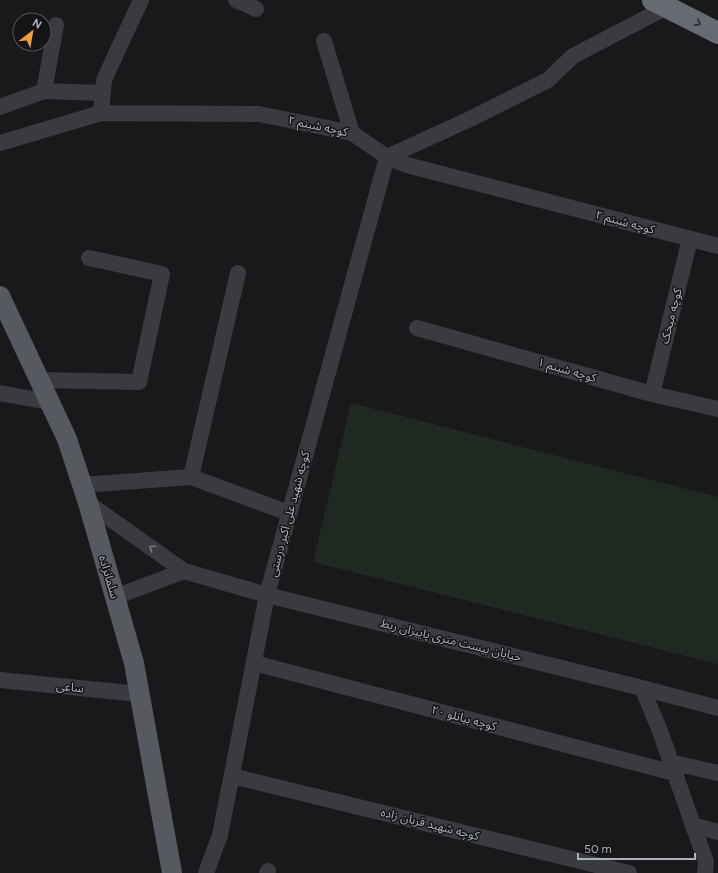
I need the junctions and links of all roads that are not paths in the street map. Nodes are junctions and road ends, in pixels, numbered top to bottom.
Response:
1 (141, 0) edge
2 (236, 0) edge
3 (660, 4) edge
4 (256, 9) dead end
5 (56, 25) dead end
6 (718, 32) edge
7 (324, 41) dead end
8 (44, 91) junction
9 (103, 93) junction
10 (0, 108) edge
11 (101, 113) junction
12 (352, 133) junction
13 (0, 143) edge
14 (387, 157) junction
15 (690, 239) junction
16 (718, 246) edge
17 (89, 258) dead end
18 (238, 273) dead end
19 (0, 296) edge
20 (417, 328) dead end
21 (39, 380) junction
22 (0, 393) edge
23 (652, 394) junction
24 (49, 402) junction
25 (718, 409) edge
26 (191, 477) junction
27 (80, 485) junction
28 (88, 503) junction
29 (289, 513) junction
30 (184, 570) junction
31 (267, 595) junction
32 (115, 597) junction
33 (254, 663) junction
34 (0, 680) edge
35 (642, 688) junction
36 (139, 694) junction
37 (718, 708) edge
38 (672, 768) junction
39 (718, 773) edge
40 (232, 776) junction
41 (693, 825) junction
42 (718, 832) edge
43 (172, 873) edge
44 (206, 873) edge
45 (629, 873) edge
46 (705, 873) edge

1 - 9 street
2 - 4 street
3 -> 6 highway
3 - 14 street
5 - 8 street
7 - 12 street
8 - 9 street
8 - 10 street
9 - 11 street
11 - 12 street, کوچه شبنم ۲
11 - 13 street, کوچه شبنم ۲
12 - 14 street, کوچه شبنم ۲
14 - 15 street, کوچه شبنم ۲
14 - 29 street, کوچه شهید علی اکبر درستی
15 - 16 street, کوچه شبنم ۲
15 - 23 street, کوچه میخک
17 - 21 street
18 - 26 street
19 - 21 main road, سلمانزاده
20 - 23 street, کوچه شبنم ۱
21 - 24 main road, سلمانزاده
22 - 24 street
23 - 25 street, کوچه شبنم ۱
24 - 27 main road, سلمانزاده
26 - 27 street
26 - 29 street
27 - 28 main road, سلمانزاده
30 -> 28 street, خیابان بیست متری پاییزان ربط
28 - 32 main road, سلمانزاده
29 - 31 street, کوچه شهید علی اکبر درستی
30 - 31 street, خیابان بیست متری پاییزان ربط
30 - 32 street
31 - 33 street, کوچه شهید علی اکبر درستی
31 - 35 street, خیابان بیست متری پاییزان ربط
32 - 36 main road, سلمانزاده
33 - 38 street, کوچه بیانلو ۲۰
33 - 40 street, کوچه شهید علی اکبر درستی
34 - 36 street, ساعی
35 - 37 street, خیابان بیست متری پاییزان ربط
35 - 38 street
36 - 43 main road, سلمانزاده
38 - 39 street, کوچه بیانلو ۲۰
38 - 41 street
40 - 44 street, کوچه شهید علی اکبر درستی
40 - 45 street, کوچه شهید قربان زاده
41 - 42 street
41 - 46 street

